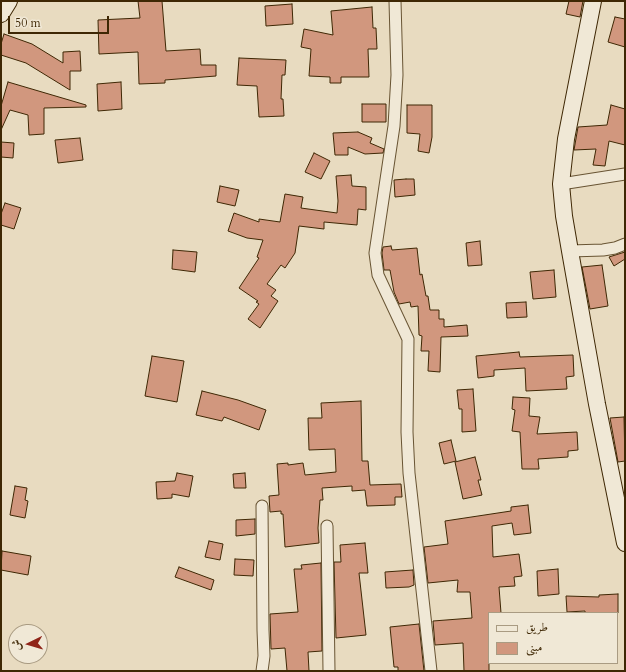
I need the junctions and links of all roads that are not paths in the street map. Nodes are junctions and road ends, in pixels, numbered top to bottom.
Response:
1 (9, 1) edge
2 (395, 1) edge
3 (593, 1) edge
4 (1, 14) edge
5 (625, 174) edge
6 (561, 184) junction
7 (625, 244) edge
8 (570, 251) junction
9 (262, 506) dead end
10 (327, 526) dead end
11 (625, 543) edge
12 (262, 671) edge
13 (328, 671) edge
14 (431, 671) edge

1 - 4 street
2 - 14 street
3 - 6 street
5 - 6 street
6 - 8 street
7 - 8 street
8 - 11 street
9 - 12 street
10 - 13 street

